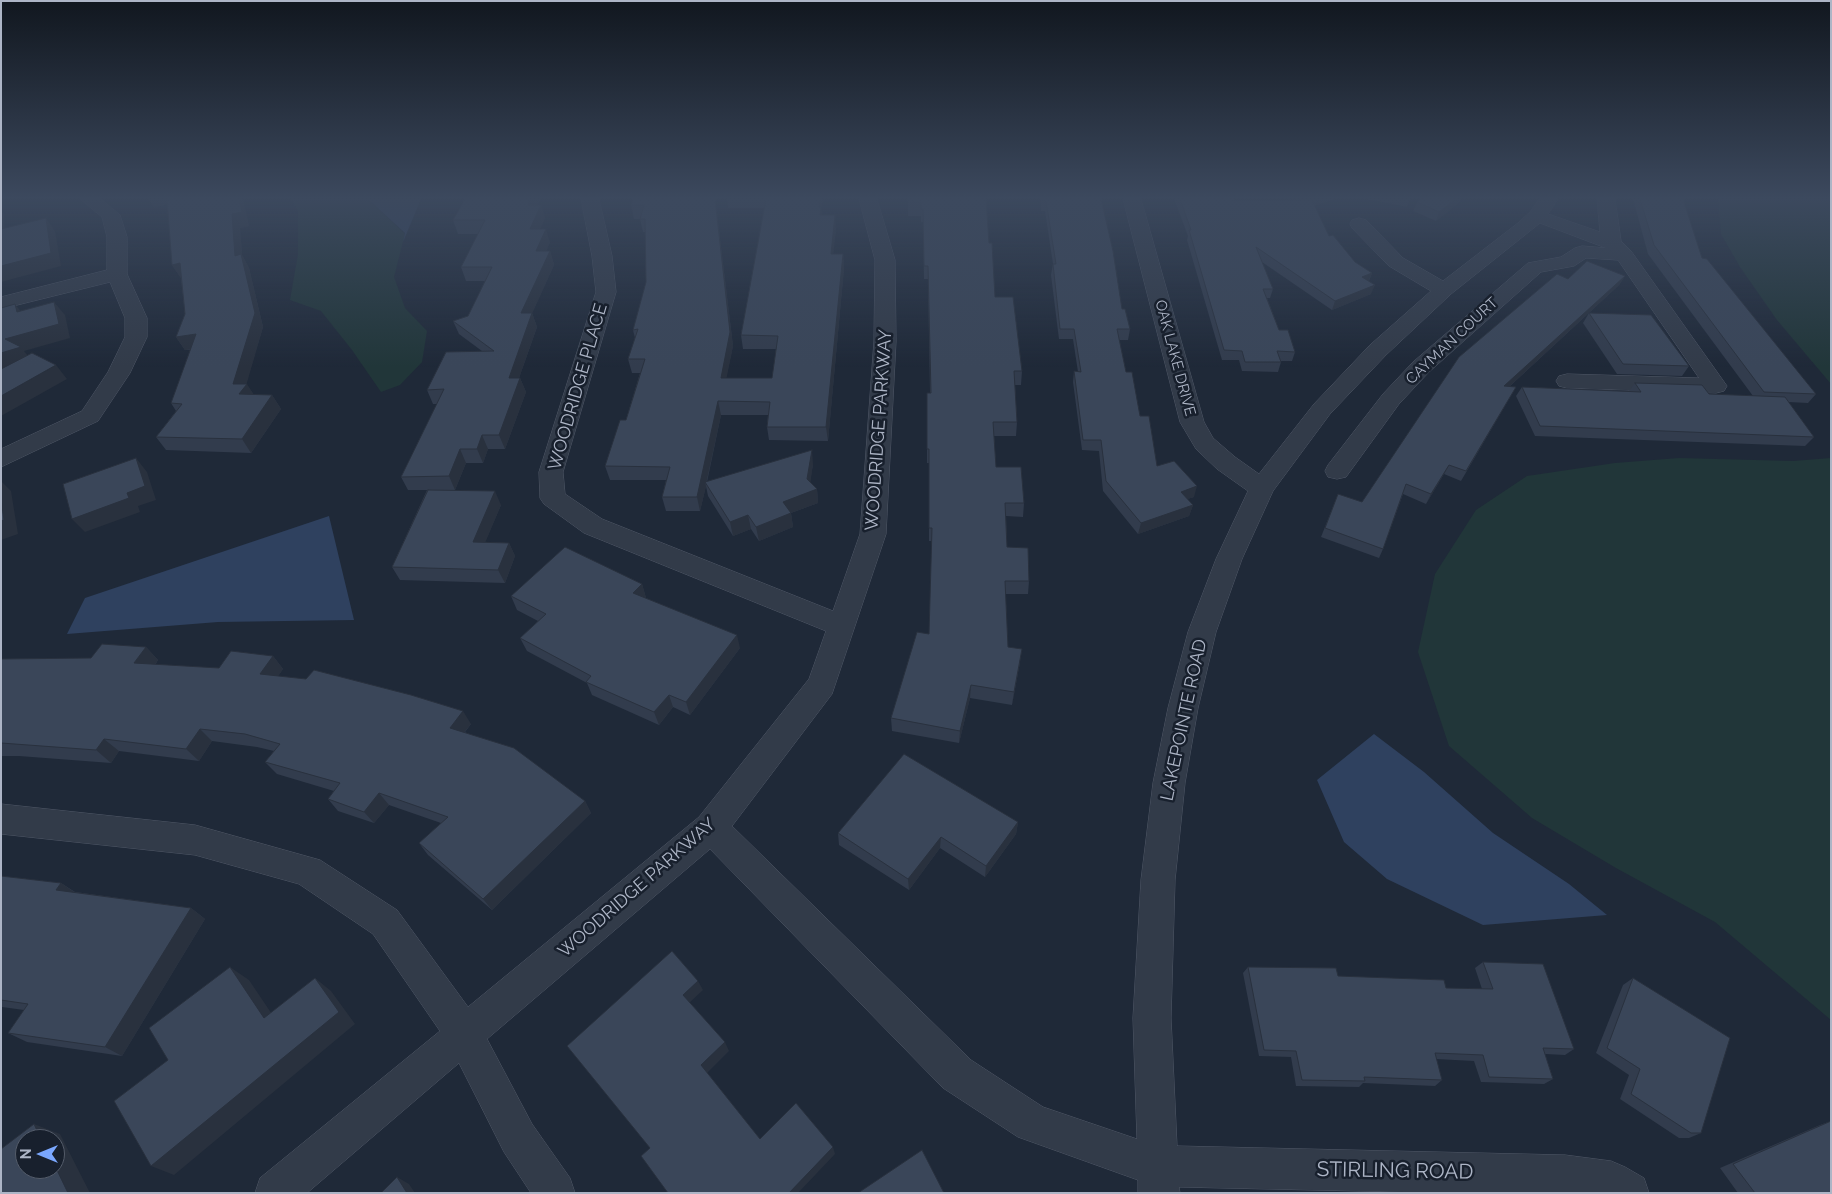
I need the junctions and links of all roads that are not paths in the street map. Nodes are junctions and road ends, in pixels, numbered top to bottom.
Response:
1 (117, 255) edge
2 (602, 255) edge
3 (884, 255) edge
4 (1147, 255) edge
5 (1389, 255) edge
6 (1487, 255) edge
7 (1578, 255) edge
8 (1622, 255) edge
9 (117, 274) junction
10 (1444, 290) junction
11 (1, 303) edge
12 (1567, 381) dead end
13 (1, 459) edge
14 (1337, 471) dead end
15 (1262, 488) junction
16 (842, 626) junction
17 (1, 819) edge
18 (711, 828) junction
19 (464, 1033) junction
20 (1158, 1179) edge
21 (275, 1193) edge
22 (555, 1193) edge
23 (1629, 1193) edge

1 - 9 street
2 - 16 street, WOODRIDGE PLACE
3 - 16 street, WOODRIDGE PARKWAY
4 - 15 street, OAK LAKE DRIVE
5 - 10 street
6 - 10 street, LAKEPOINTE ROAD
7 - 14 street, CAYMAN COURT
8 - 12 street
9 - 11 street
9 - 13 street
10 - 15 street, LAKEPOINTE ROAD
15 - 20 street, LAKEPOINTE ROAD
16 - 18 street, WOODRIDGE PARKWAY
17 - 19 street
18 - 19 street, WOODRIDGE PARKWAY
18 - 20 street, STIRLING ROAD
19 - 21 street, WOODRIDGE PARKWAY
19 - 22 street
20 - 23 street, STIRLING ROAD

